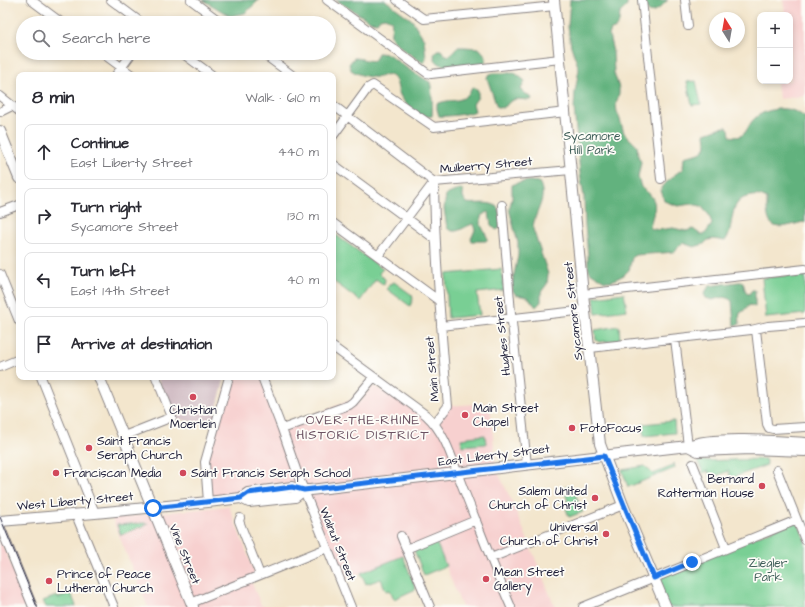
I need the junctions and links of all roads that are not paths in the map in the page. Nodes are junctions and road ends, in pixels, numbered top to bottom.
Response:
1 (31, 0) edge
2 (111, 0) edge
3 (191, 0) edge
4 (327, 0) edge
5 (397, 0) edge
6 (642, 0) edge
7 (685, 0) edge
8 (554, 3) edge
9 (53, 16) edge
10 (133, 16) edge
11 (213, 16) edge
12 (688, 26) dead end
13 (560, 59) junction
14 (112, 60) edge
15 (126, 60) edge
16 (192, 60) edge
17 (272, 60) edge
18 (121, 67) junction
19 (118, 72) edge
20 (128, 72) edge
21 (208, 72) edge
22 (288, 72) edge
23 (0, 96) edge
24 (336, 107) edge
25 (16, 109) edge
26 (0, 112) edge
27 (566, 112) junction
28 (348, 116) junction
29 (0, 131) edge
30 (336, 132) edge
31 (336, 166) edge
32 (571, 170) junction
33 (16, 171) edge
34 (662, 179) dead end
35 (434, 182) junction
36 (502, 205) dead end
37 (16, 206) edge
38 (0, 212) edge
39 (406, 218) junction
40 (336, 225) edge
41 (435, 239) junction
42 (378, 256) junction
43 (805, 269) edge
44 (0, 274) edge
45 (583, 294) junction
46 (438, 300) junction
47 (586, 310) junction
48 (16, 314) edge
49 (512, 318) junction
50 (805, 323) edge
51 (441, 326) junction
52 (756, 330) junction
53 (675, 339) junction
54 (590, 348) junction
55 (336, 349) edge
56 (16, 360) edge
57 (0, 367) edge
58 (374, 377) junction
59 (43, 380) edge
60 (100, 380) edge
61 (157, 380) edge
62 (228, 380) edge
63 (263, 380) edge
64 (435, 423) junction
65 (805, 427) edge
66 (282, 429) junction
67 (124, 436) junction
68 (805, 442) edge
69 (688, 446) junction
70 (805, 451) edge
71 (604, 456) junction
72 (528, 464) junction
73 (693, 464) dead end
74 (778, 470) dead end
75 (457, 473) junction
76 (304, 490) junction
77 (208, 502) junction
78 (624, 505) junction
79 (153, 508) junction
80 (96, 513) junction
81 (76, 515) junction
82 (240, 518) dead end
83 (476, 520) junction
84 (797, 520) junction
85 (0, 521) edge
86 (0, 526) edge
87 (401, 536) dead end
88 (805, 540) edge
89 (327, 548) junction
90 (726, 548) junction
91 (406, 549) junction
92 (491, 558) junction
93 (260, 575) junction
94 (654, 578) junction
95 (192, 605) edge
96 (508, 606) edge
97 (33, 607) edge
98 (114, 607) edge
99 (351, 607) edge
100 (430, 607) edge
101 (583, 607) edge
102 (666, 607) edge

1 - 9 street
2 - 10 street
3 - 11 street
4 - 13 street
5 - 8 street
6 - 34 street
7 - 12 street
8 - 13 main road, Sycamore Street
13 - 27 main road, Sycamore Street
14 - 18 street
15 - 18 street
16 - 21 street
17 - 22 street
18 - 19 street
18 - 20 street
23 - 25 street
24 - 28 street, Mulberry Street
25 - 26 street
27 - 28 street
27 - 32 main road, Sycamore Street
28 - 30 street
28 - 35 street, Mulberry Street
29 - 33 main road
31 - 39 street
32 - 35 street, Mulberry Street
32 - 45 main road, Sycamore Street
35 - 39 street
35 - 41 street, Main Street
36 - 49 street, Hughes Street
37 - 38 street
39 - 41 street
39 - 42 street
40 - 42 street
41 - 46 street, Main Street
42 - 46 street
43 - 45 street
44 - 48 street
45 - 47 main road, Sycamore Street
46 - 51 street, Main Street
47 - 49 street
47 - 54 main road, Sycamore Street
49 - 51 street
49 - 72 street, Hughes Street
50 - 52 street
51 - 64 street, Main Street
52 - 53 street
52 - 65 street
53 - 54 street
53 - 69 street
54 - 71 main road, Sycamore Street
55 - 58 street
56 - 57 street
58 - 64 street
58 - 66 street
59 - 80 street
60 - 67 main road, Vine Street
61 - 67 street
62 - 77 street
63 - 66 street, Walnut Street
64 - 75 street
66 - 76 street, Walnut Street
67 - 79 main road, Vine Street
68 - 69 main road, East Liberty Street
69 - 70 main road, East Liberty Street
69 - 71 main road, East Liberty Street
71 - 72 main road, East Liberty Street
71 - 78 main road, Sycamore Street
72 - 75 main road, East Liberty Street
73 - 90 street
74 - 84 street
75 - 76 main road, East Liberty Street
75 - 83 street
76 - 77 main road, East Liberty Street
76 - 89 street, Walnut Street
77 - 79 main road, East Liberty Street
78 - 92 street
78 - 94 main road, Sycamore Street
79 - 80 main road, West Liberty Street
79 - 95 main road, Vine Street
80 - 81 main road, West Liberty Street
81 - 85 main road, West Liberty Street
81 - 98 street
82 - 93 street
83 - 91 street
83 - 92 street
84 - 88 street
84 - 90 street
86 - 97 street
87 - 91 street
89 - 93 street
89 - 99 street, Walnut Street
90 - 94 street
91 - 100 street
92 - 96 street
93 - 95 street
94 - 101 street
94 - 102 main road, Sycamore Street

